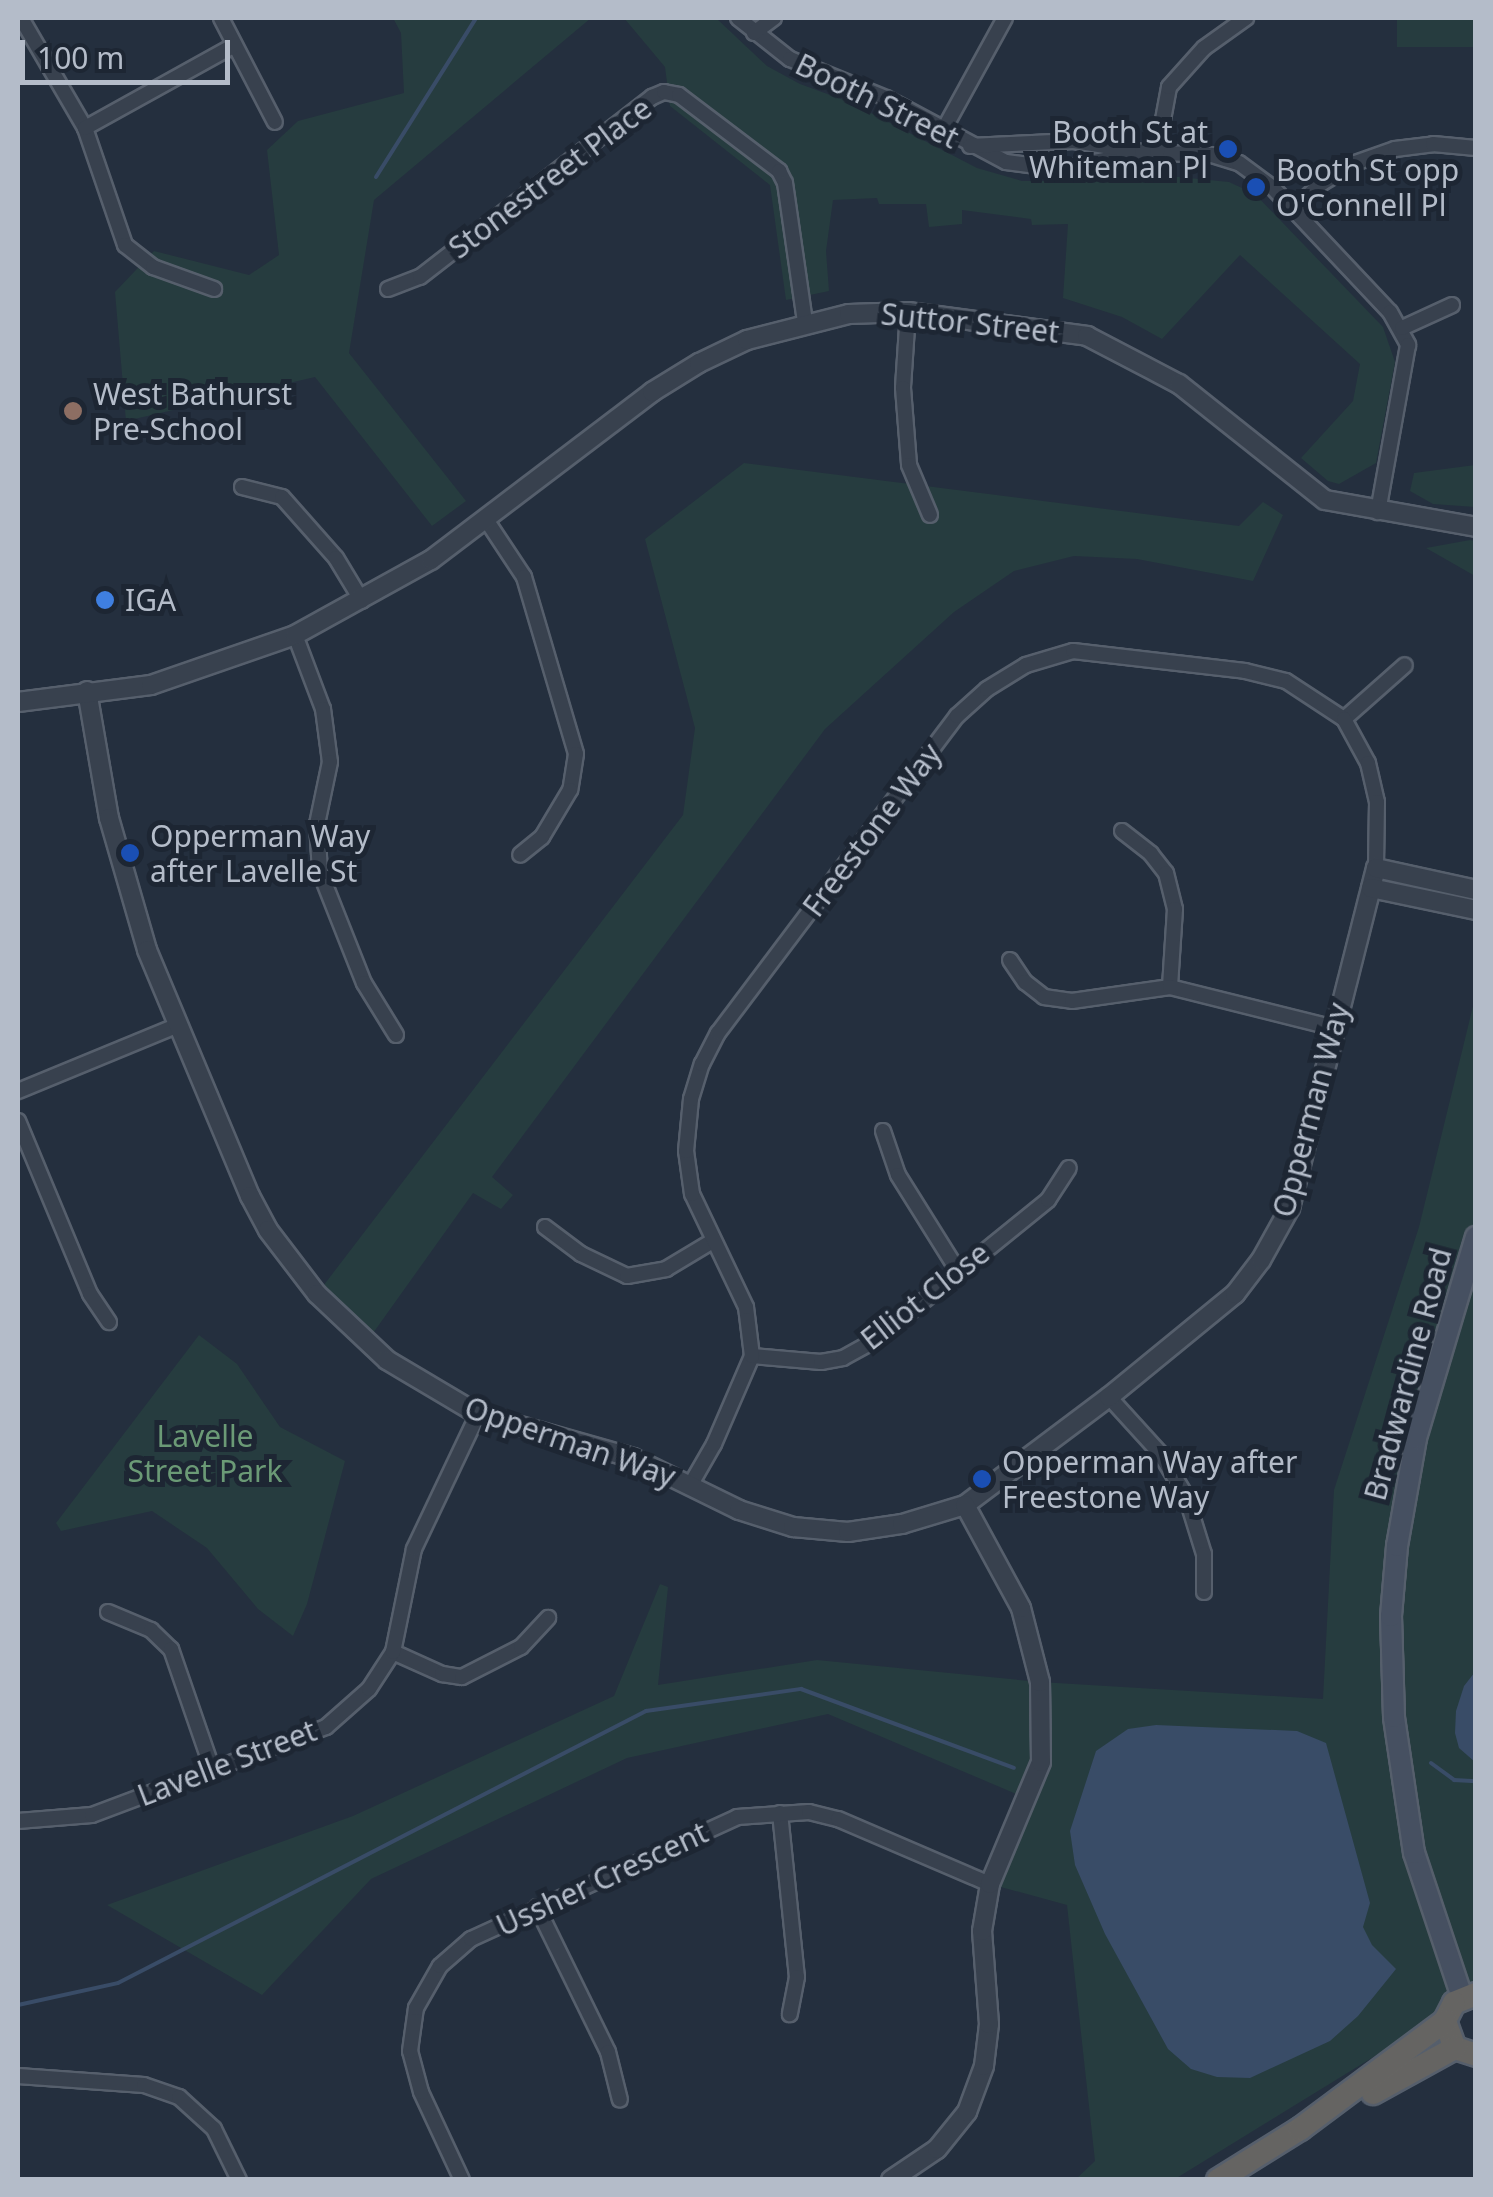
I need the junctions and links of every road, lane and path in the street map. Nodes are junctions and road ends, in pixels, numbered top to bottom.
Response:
1 (20, 18) edge
2 (221, 18) edge
3 (738, 18) edge
4 (774, 18) edge
5 (1005, 18) edge
6 (1246, 18) edge
7 (754, 33) junction
8 (235, 44) junction
9 (276, 122) dead end
10 (86, 128) junction
11 (944, 130) junction
12 (970, 146) junction
13 (1476, 148) edge
14 (1149, 152) junction
15 (1294, 210) junction
16 (214, 289) dead end
17 (388, 289) dead end
18 (1452, 305) dead end
19 (908, 312) junction
20 (805, 322) junction
21 (1402, 328) junction
22 (242, 487) dead end
23 (1378, 512) junction
24 (930, 515) dead end
25 (486, 521) junction
26 (1476, 527) edge
27 (362, 601) junction
28 (294, 635) junction
29 (1404, 665) dead end
30 (87, 691) junction
31 (18, 702) edge
32 (1344, 720) junction
33 (1122, 831) dead end
34 (520, 855) dead end
35 (1376, 868) junction
36 (1371, 888) junction
37 (1476, 890) edge
38 (1476, 910) edge
39 (1010, 960) dead end
40 (1170, 987) junction
41 (178, 1026) junction
42 (1334, 1028) junction
43 (396, 1034) dead end
44 (18, 1091) edge
45 (18, 1121) edge
46 (883, 1130) dead end
47 (1068, 1168) dead end
48 (546, 1227) dead end
49 (1476, 1237) edge
50 (712, 1242) junction
51 (958, 1271) junction
52 (109, 1322) dead end
53 (752, 1356) junction
54 (1109, 1398) junction
55 (478, 1414) junction
56 (690, 1484) junction
57 (965, 1505) junction
58 (1204, 1592) dead end
59 (108, 1612) dead end
60 (548, 1618) dead end
61 (393, 1652) junction
62 (212, 1768) junction
63 (780, 1813) junction
64 (18, 1820) edge
65 (990, 1884) junction
66 (538, 1908) junction
67 (1469, 1996) edge
68 (790, 2014) dead end
69 (1445, 2021) junction
70 (1470, 2054) edge
71 (18, 2076) edge
72 (620, 2100) dead end
73 (1300, 2129) junction
74 (240, 2180) edge
75 (462, 2180) edge
76 (891, 2180) edge
77 (1218, 2180) edge

1 - 10 street
2 - 8 street
3 - 7 street, Booth Street
4 - 7 street
5 - 11 street
6 - 14 street
7 - 11 street, Booth Street
8 - 9 street
8 - 10 street
10 - 16 street
11 - 12 street, Booth Street
12 - 14 street, Booth Street
12 - 14 street, Booth Street
13 - 15 street
14 - 15 street, Booth Street
15 - 21 street, Booth Street
17 - 20 street, Stonestreet Place
18 - 21 street
19 - 20 street, Suttor Street
19 - 23 street, Suttor Street
19 - 24 street
20 - 25 street, Suttor Street
21 - 23 street
22 - 27 street
23 - 26 street, Suttor Street
25 - 27 street, Suttor Street
25 - 34 street
27 - 28 street, Suttor Street
28 - 30 street, Suttor Street
28 - 43 street
29 - 32 street
30 - 31 street, Suttor Street
30 - 41 street, Opperman Way
32 - 35 street
32 - 50 street, Freestone Way
33 - 40 street
35 - 36 street
35 - 37 street
36 - 38 street
36 - 42 street, Opperman Way
39 - 40 street
40 - 42 street
41 - 44 street
41 - 55 street, Opperman Way
42 - 54 street, Opperman Way
45 - 52 street
46 - 51 street
47 - 51 street, Elliot Close
48 - 50 street
49 - 67 main road, Bradwardine Road
50 - 53 street, Freestone Way
51 - 53 street, Elliot Close
53 - 56 street
54 - 57 street, Opperman Way
54 - 58 street
55 - 56 street, Opperman Way
55 - 61 street, Lavelle Street
56 - 57 street, Opperman Way
57 - 65 street
59 - 62 street
60 - 61 street
61 - 62 street, Lavelle Street
62 - 64 street, Lavelle Street
63 - 65 street, Ussher Crescent
63 - 66 street, Ussher Crescent
63 - 68 street
65 - 76 street
66 - 72 street
66 - 75 street, Ussher Crescent
67 - 69 highway
69 - 70 highway
69 - 73 highway
70 - 73 highway
71 - 74 street
73 - 77 highway

